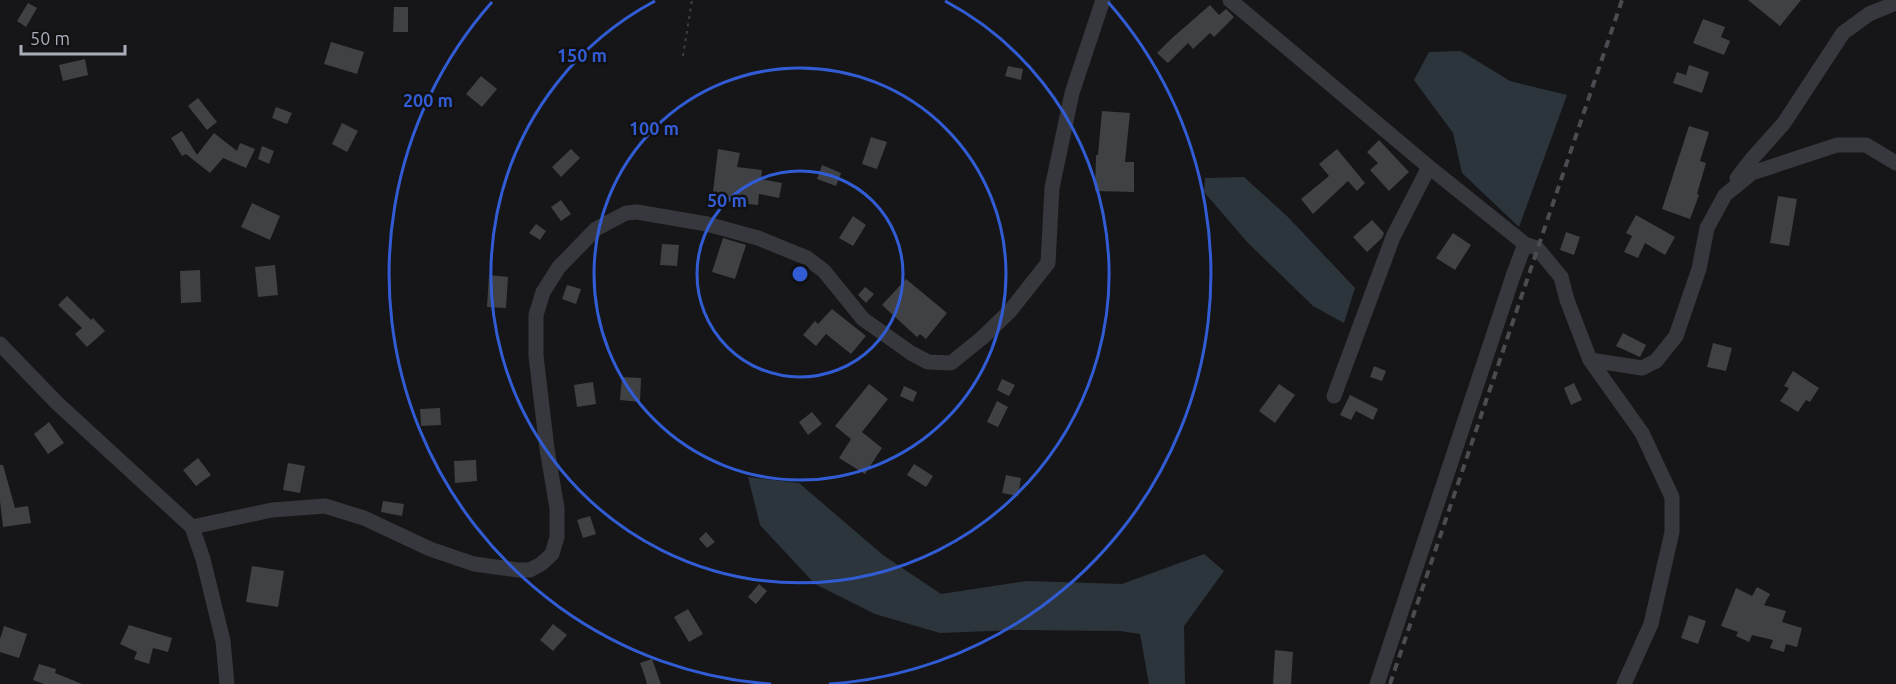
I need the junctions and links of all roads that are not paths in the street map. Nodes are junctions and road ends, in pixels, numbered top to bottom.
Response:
1 (1103, 0) edge
2 (1230, 0) edge
3 (1896, 3) edge
4 (1896, 163) edge
5 (1429, 167) junction
6 (1725, 195) junction
7 (1525, 244) junction
8 (0, 344) edge
9 (1590, 360) junction
10 (1334, 396) dead end
11 (192, 527) junction
12 (227, 684) edge
13 (1377, 684) edge
14 (1624, 684) edge

1 - 11 street
2 - 5 street
3 - 6 street
4 - 6 street
5 - 7 street
5 - 10 street
6 - 9 street
7 - 9 street
7 - 13 street
8 - 11 street
9 - 14 street
11 - 12 street

